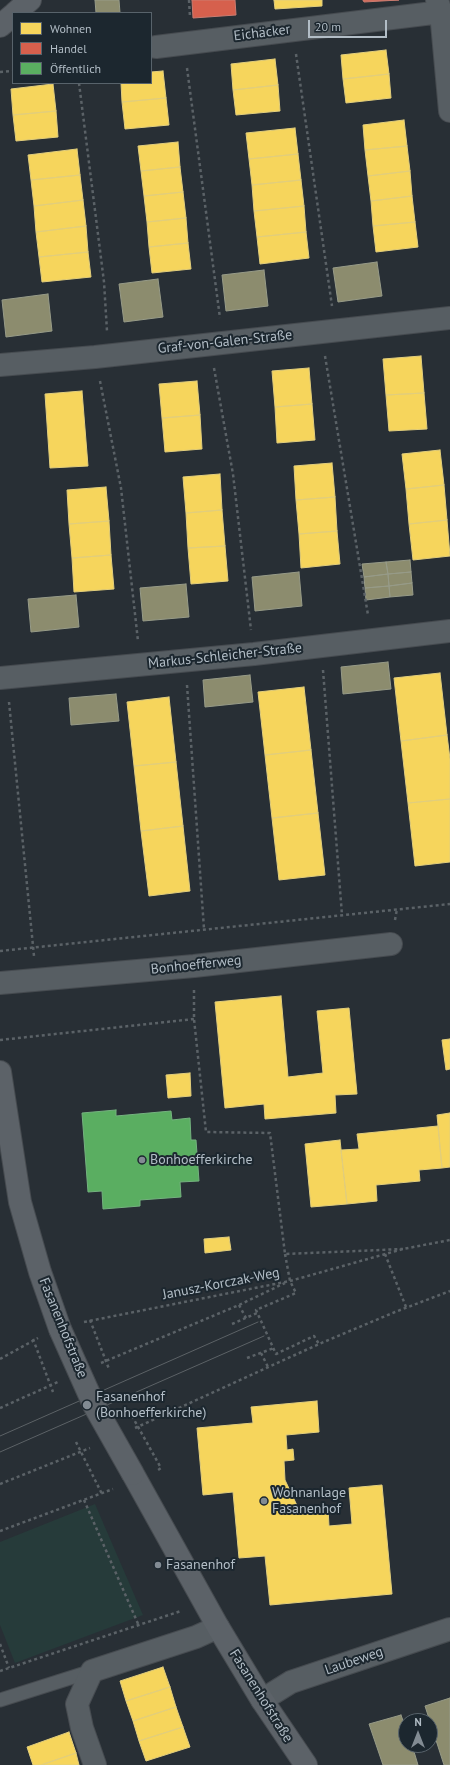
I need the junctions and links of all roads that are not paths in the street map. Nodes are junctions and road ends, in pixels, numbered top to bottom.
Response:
1 (30, 0) edge
2 (439, 6) edge
3 (16, 12) edge
4 (12, 16) edge
5 (0, 26) edge
6 (156, 47) dead end
7 (450, 111) edge
8 (450, 318) edge
9 (0, 366) edge
10 (450, 631) edge
11 (3, 678) edge
12 (391, 944) dead end
13 (0, 983) edge
14 (0, 1072) edge
15 (218, 1627) junction
16 (450, 1629) edge
17 (92, 1671) junction
18 (0, 1700) edge
19 (262, 1700) junction
20 (95, 1765) edge
21 (306, 1765) edge

1 - 3 street
2 - 6 street, Eichäcker
2 - 7 street
4 - 5 street
8 - 9 street, Graf-von-Galen-Straße
10 - 11 street, Markus-Schleicher-Straße
12 - 13 street, Bonhoefferweg
14 - 15 street, Fasanenhofstraße, bridge
15 - 17 street
15 - 19 street, Fasanenhofstraße
16 - 19 street, Laubeweg
17 - 18 lane
17 - 20 street
19 - 21 street, Fasanenhofstraße

